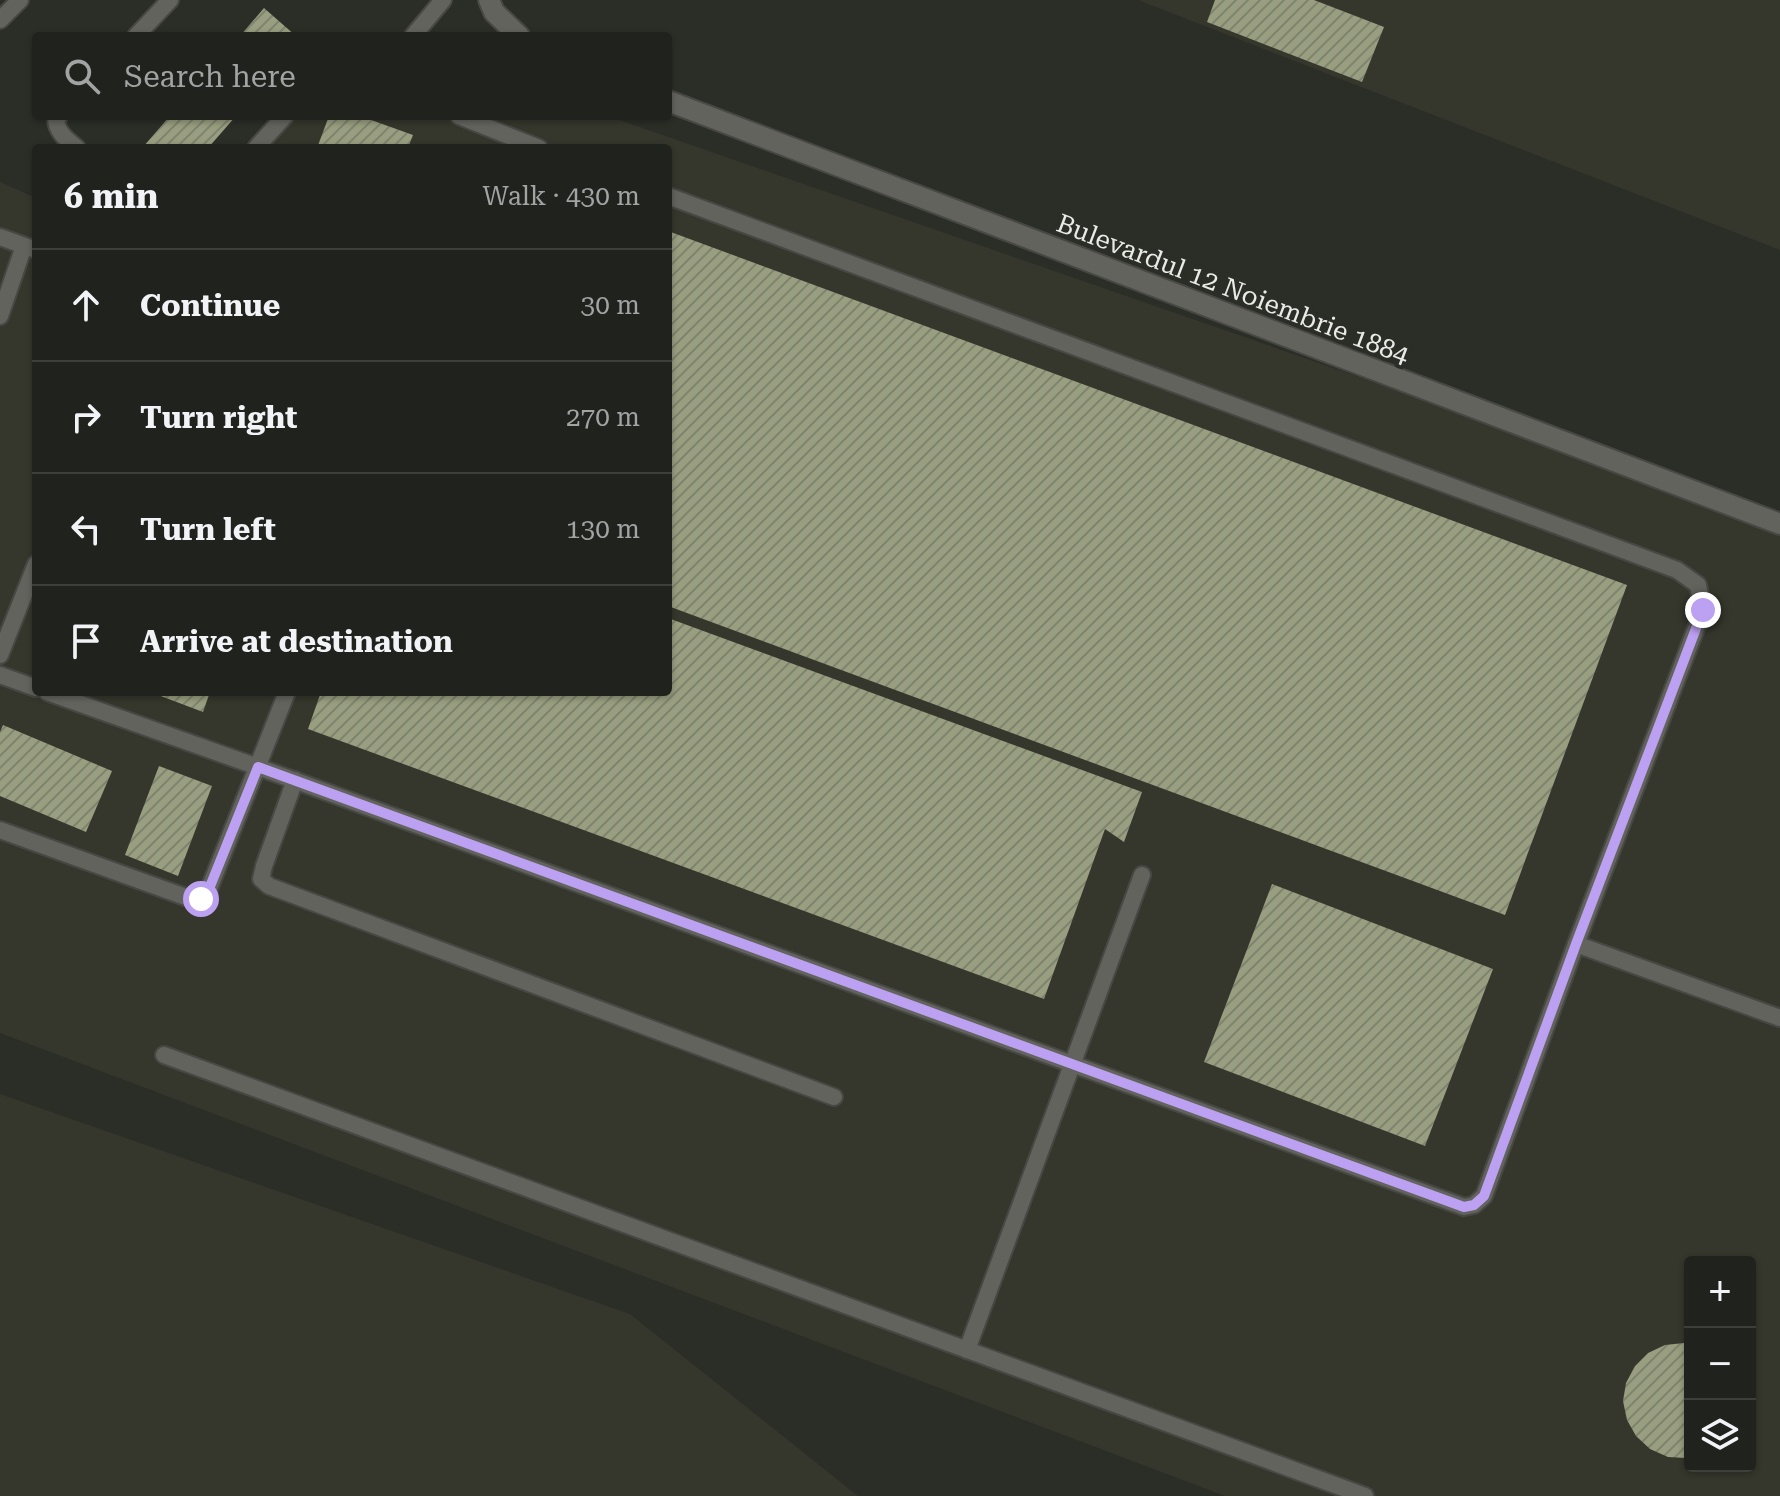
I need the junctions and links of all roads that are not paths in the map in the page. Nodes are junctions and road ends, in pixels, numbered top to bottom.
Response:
1 (20, 0) edge
2 (170, 0) edge
3 (443, 0) edge
4 (489, 0) edge
5 (0, 20) edge
6 (140, 32) edge
7 (416, 32) edge
8 (515, 32) edge
9 (672, 103) edge
10 (56, 120) edge
11 (281, 120) edge
12 (465, 120) edge
13 (498, 141) edge
14 (72, 144) edge
15 (260, 144) edge
16 (672, 197) edge
17 (0, 237) edge
18 (30, 248) edge
19 (0, 316) edge
20 (1780, 524) edge
21 (32, 574) edge
22 (0, 655) edge
23 (0, 675) edge
24 (32, 687) edge
25 (58, 696) edge
26 (285, 696) edge
27 (258, 767) junction
28 (295, 780) junction
29 (0, 830) edge
30 (1142, 875) dead end
31 (1576, 944) junction
32 (1780, 1018) edge
33 (164, 1055) dead end
34 (1073, 1065) junction
35 (834, 1097) dead end
36 (967, 1350) junction
37 (1365, 1496) edge

1 - 5 lane
2 - 6 lane
3 - 7 lane
4 - 8 street
9 - 20 street, Bulevardul 12 Noiembrie 1884
10 - 14 lane
11 - 15 lane
12 - 13 lane
16 - 31 lane
17 - 18 lane
18 - 19 lane
21 - 22 lane
23 - 24 lane
25 - 27 lane
26 - 27 lane
27 - 28 lane
27 - 29 lane
28 - 34 lane
28 - 35 lane
30 - 34 lane
31 - 32 lane
31 - 34 lane
33 - 36 lane
34 - 36 lane
36 - 37 lane

